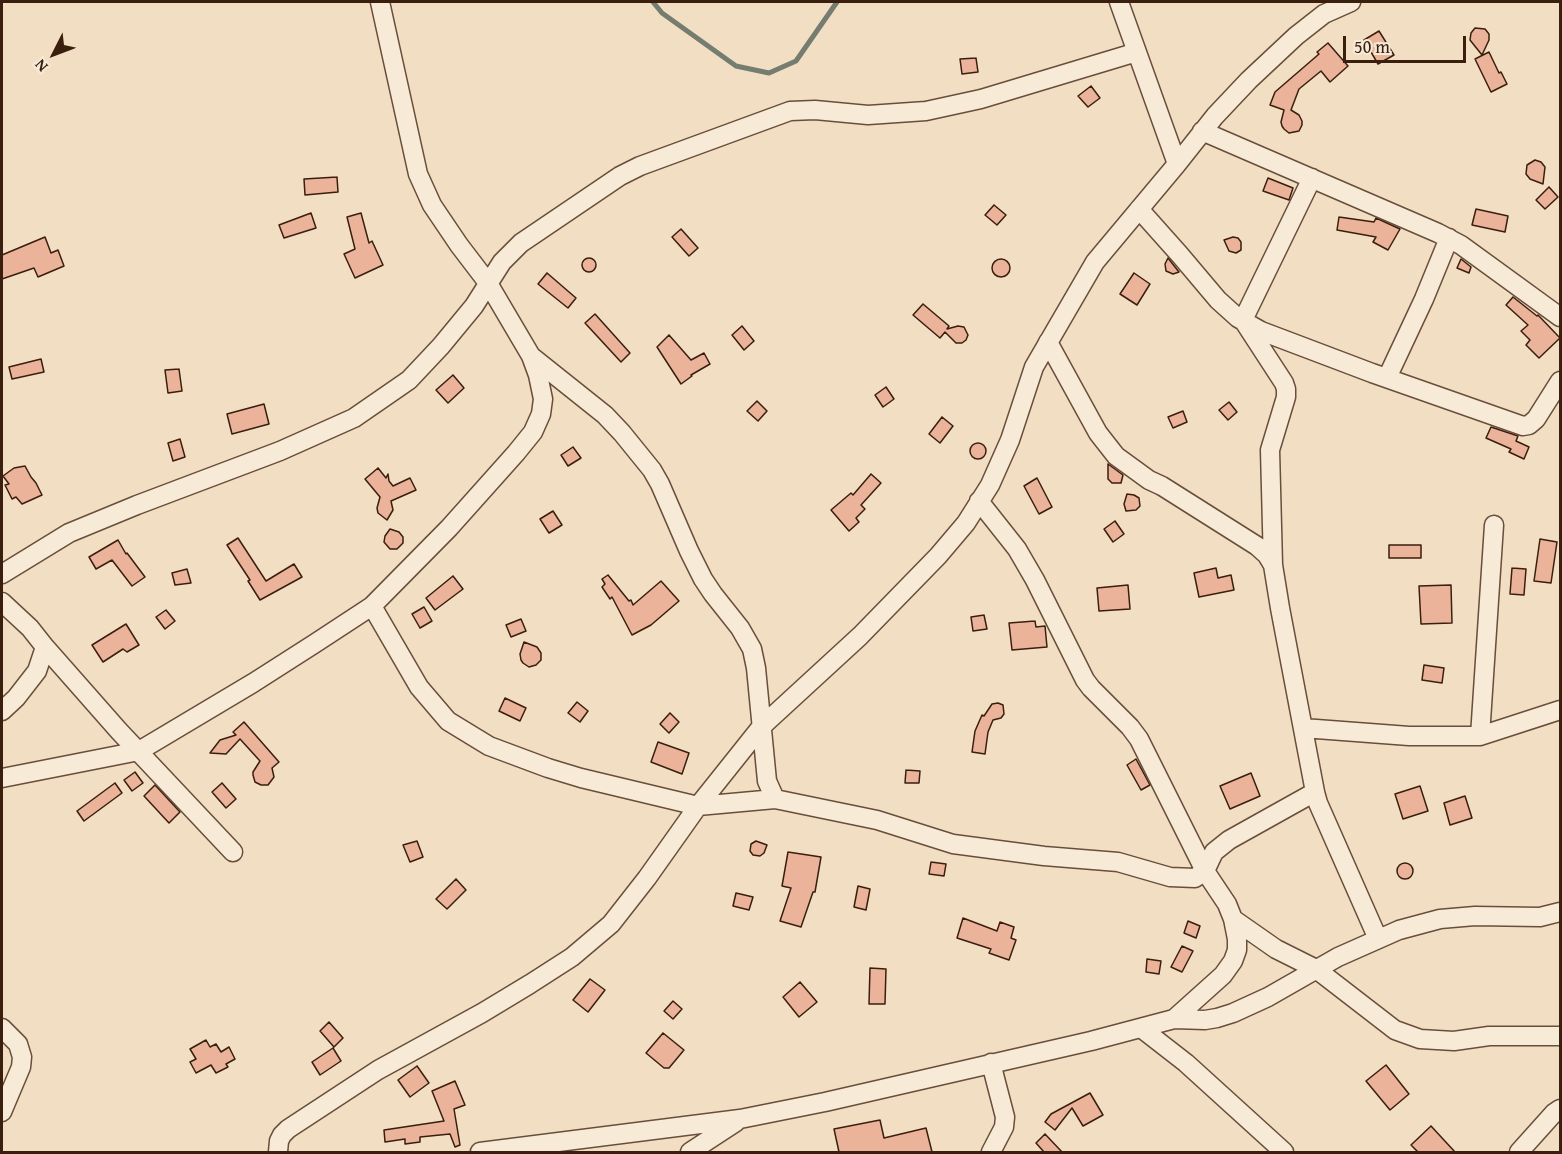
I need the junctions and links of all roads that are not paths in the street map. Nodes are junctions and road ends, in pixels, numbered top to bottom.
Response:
1 (380, 2) edge
2 (1119, 2) edge
3 (1351, 2) edge
4 (1137, 52) junction
5 (1202, 131) junction
6 (1177, 164) junction
7 (1312, 178) junction
8 (1139, 209) junction
9 (1449, 238) junction
10 (488, 283) junction
11 (1560, 317) edge
12 (1243, 320) junction
13 (1048, 342) junction
14 (531, 356) junction
15 (1387, 378) junction
16 (1560, 381) edge
17 (979, 501) junction
18 (1494, 525) dead end
19 (1273, 565) junction
20 (2, 574) edge
21 (2, 602) edge
22 (372, 606) junction
23 (45, 647) junction
24 (1560, 710) edge
25 (2, 711) edge
26 (761, 727) junction
27 (1303, 729) junction
28 (1480, 736) junction
29 (139, 750) junction
30 (2, 778) edge
31 (1315, 792) junction
32 (775, 800) junction
33 (698, 806) junction
34 (233, 852) dead end
35 (1205, 871) junction
36 (1560, 912) edge
37 (1233, 919) junction
38 (1378, 939) junction
39 (1316, 969) junction
40 (1174, 1019) junction
41 (2, 1028) edge
42 (1141, 1028) junction
43 (1560, 1036) edge
44 (991, 1063) junction
45 (1560, 1109) edge
46 (2, 1112) edge
47 (740, 1119) junction
48 (278, 1152) edge
49 (480, 1152) edge
50 (690, 1152) edge
51 (991, 1152) edge
52 (1284, 1152) edge
53 (1519, 1152) edge

1 - 10 street
2 - 4 street
3 - 5 street
4 - 6 street
4 - 10 street
5 - 6 street
5 - 7 street
6 - 8 street
7 - 9 street
7 - 12 street
8 - 12 street
8 - 13 street
9 - 11 street
9 - 15 street
10 - 14 street
10 - 20 street
12 - 15 street
12 - 19 street
13 - 17 street
13 - 19 street
14 - 22 street
14 - 26 street
15 - 16 street
17 - 26 street
17 - 35 street
18 - 28 street
19 - 27 street
21 - 23 street
22 - 29 street
22 - 33 street
23 - 25 street
23 - 29 street
24 - 28 street
26 - 32 street
26 - 33 street
27 - 28 street
27 - 31 street
29 - 30 street
29 - 34 street
31 - 35 street
31 - 38 street
32 - 33 street
32 - 35 street
33 - 48 street
35 - 37 street
36 - 38 street
37 - 39 street
37 - 40 street
38 - 39 street
39 - 40 street
39 - 43 street
40 - 42 street
41 - 46 street
42 - 44 street
42 - 52 street
44 - 47 street
44 - 51 street
45 - 53 street
47 - 49 street
47 - 50 street

